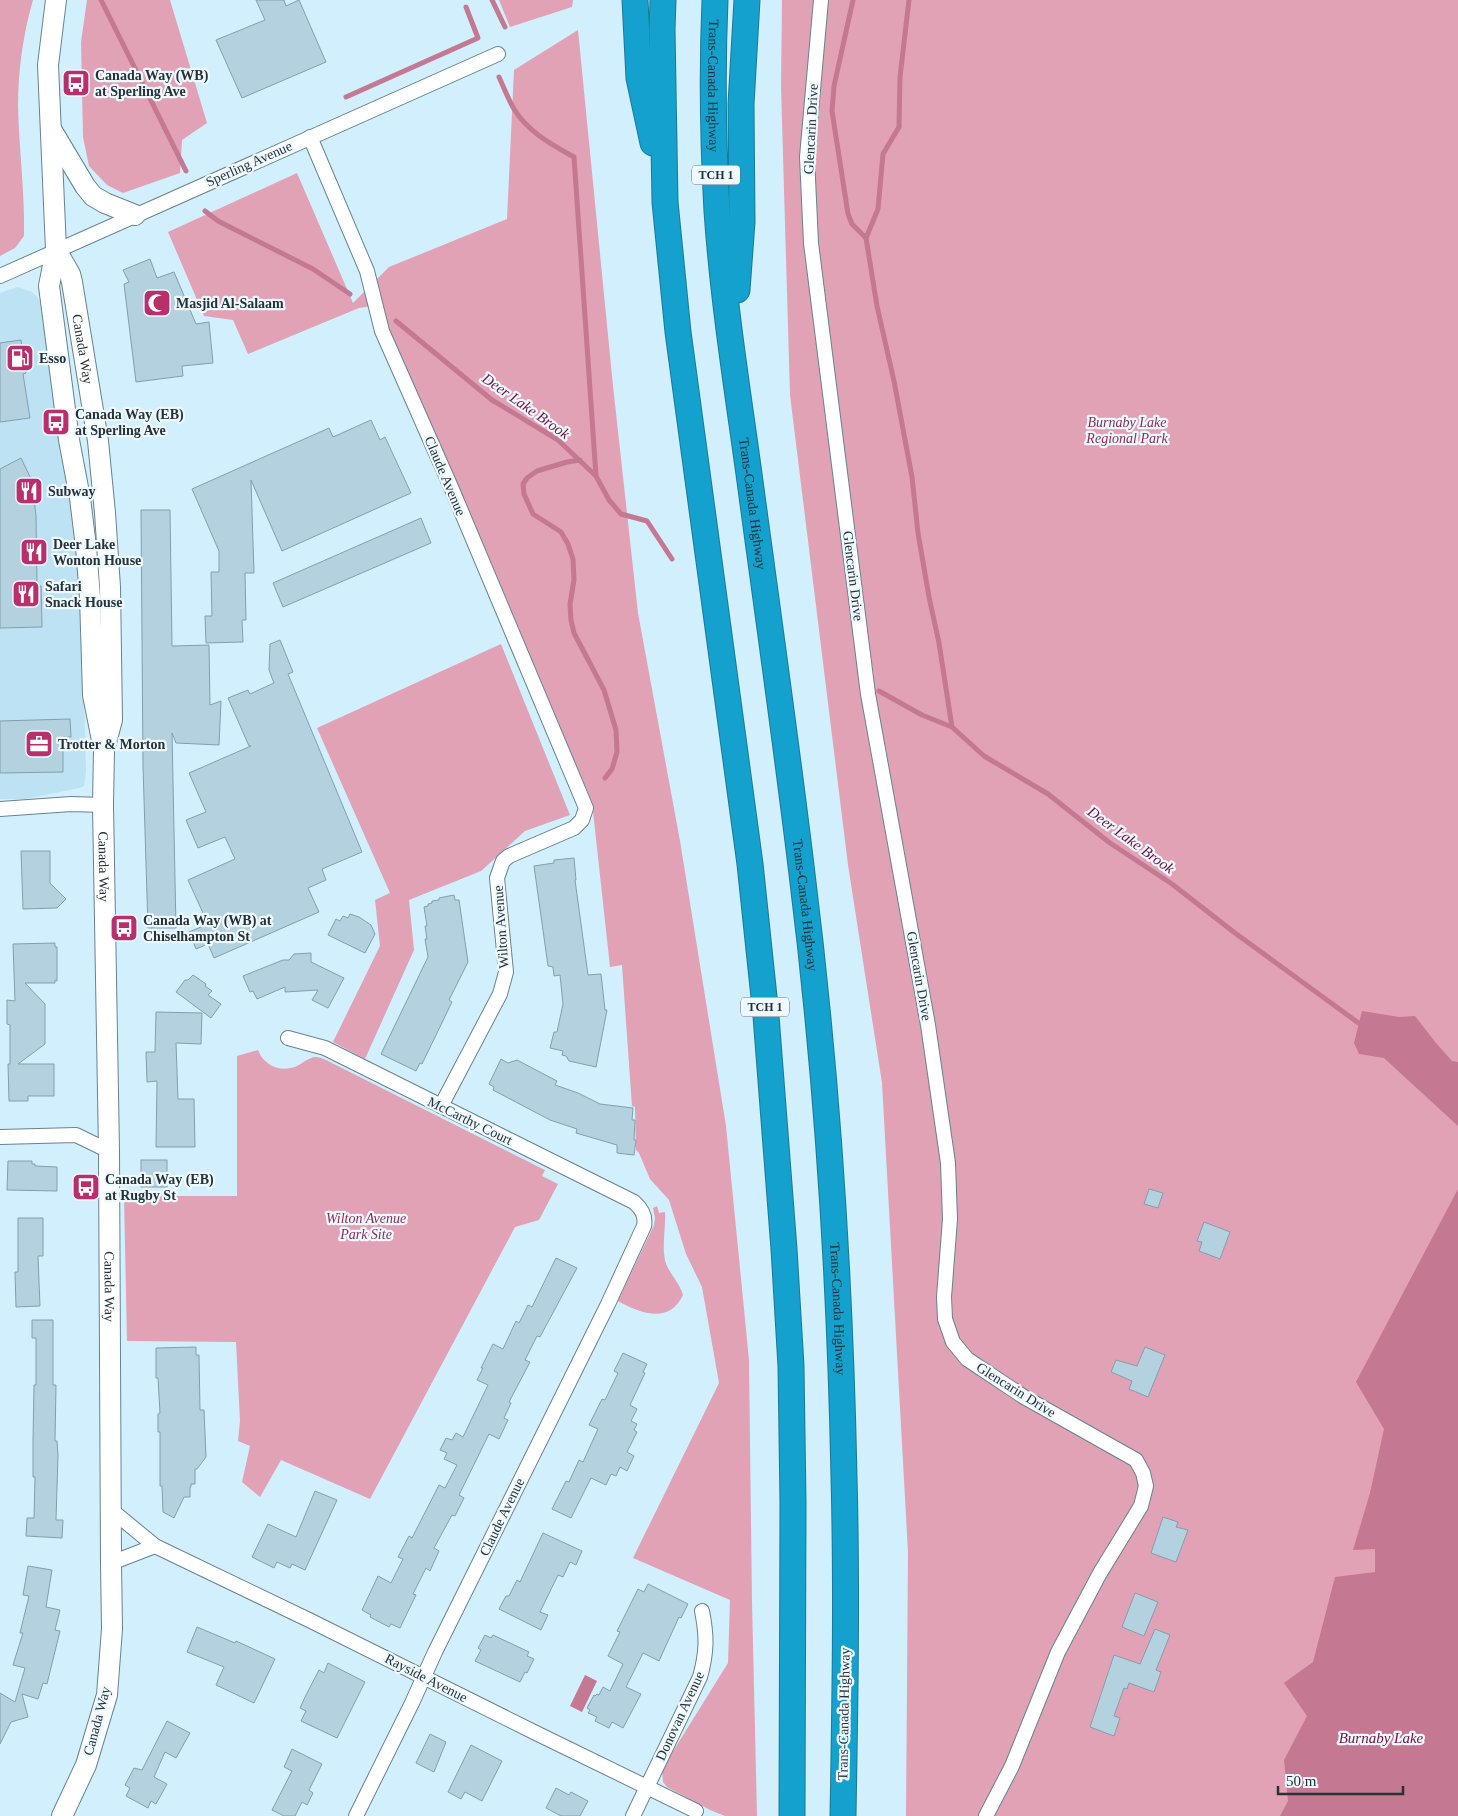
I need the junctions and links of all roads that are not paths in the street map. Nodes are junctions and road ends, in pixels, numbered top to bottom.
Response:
1 (56, 0) edge
2 (635, 0) edge
3 (663, 0) edge
4 (715, 0) edge
5 (747, 0) edge
6 (821, 0) edge
7 (498, 54) dead end
8 (50, 128) junction
9 (310, 137) junction
10 (665, 202) junction
11 (135, 215) junction
12 (56, 250) junction
13 (0, 276) edge
14 (732, 349) junction
15 (104, 750) junction
16 (103, 805) junction
17 (0, 809) edge
18 (585, 813) joint
19 (288, 1038) dead end
20 (441, 1106) junction
21 (0, 1137) edge
22 (109, 1151) junction
23 (644, 1216) joint
24 (110, 1509) junction
25 (156, 1546) junction
26 (111, 1563) junction
27 (702, 1612) dead end
28 (424, 1676) junction
29 (647, 1786) junction
30 (696, 1811) dead end
31 (62, 1816) edge
32 (356, 1816) edge
33 (633, 1816) edge
34 (792, 1816) edge
35 (843, 1816) edge
36 (986, 1816) edge

1 - 8 main road, Canada Way
2 - 10 highway
3 - 10 highway, TCH 1
4 - 14 highway, Trans-Canada Highway / TCH 1
5 - 14 highway
6 - 36 street, Glencarin Drive
7 - 9 street, Sperling Avenue
8 - 11 main road
8 - 12 main road, Canada Way
9 - 11 street, Sperling Avenue
9 - 18 street, Claude Avenue
10 - 34 highway, TCH 1
11 - 12 street, Sperling Avenue
12 - 13 street, Sperling Avenue
12 - 15 main road, Canada Way
12 - 15 main road, Canada Way
14 - 35 highway, Trans-Canada Highway / TCH 1
15 - 16 main road, Canada Way
16 - 17 street
16 - 22 main road, Canada Way
18 - 20 street, Wilton Avenue
19 - 20 street, McCarthy Court
20 - 23 street, McCarthy Court
21 - 22 street
22 - 24 main road, Canada Way
23 - 28 street, Claude Avenue
24 - 25 street, Rayside Avenue
24 - 26 main road, Canada Way
25 - 26 street
25 - 28 street, Rayside Avenue
26 - 31 main road, Canada Way
27 - 29 street, Donovan Avenue
28 - 29 street, Rayside Avenue
28 - 32 street, Claude Avenue
29 - 30 street, Rayside Avenue
29 - 33 street, Donovan Avenue

